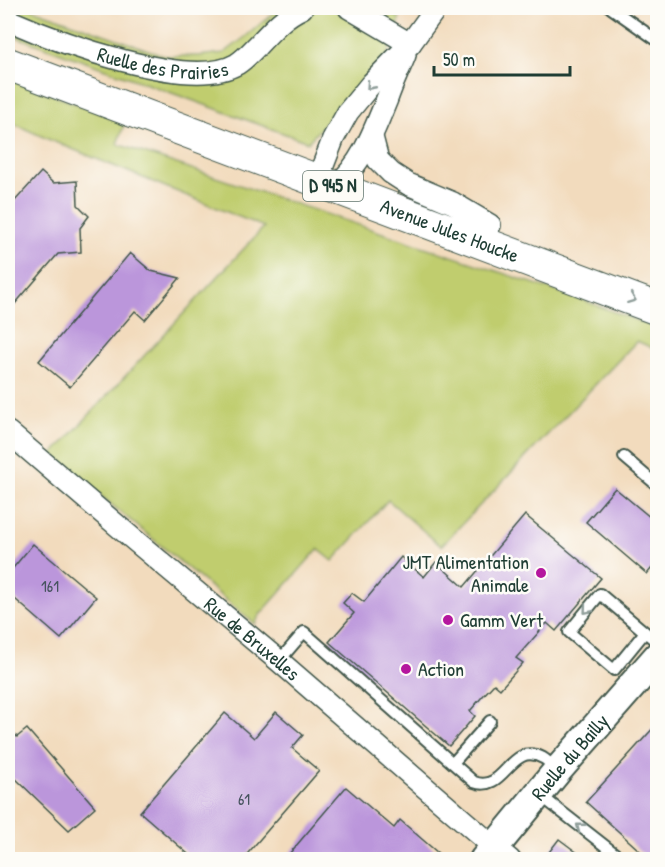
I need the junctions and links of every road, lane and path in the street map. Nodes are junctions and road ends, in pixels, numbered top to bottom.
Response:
1 (302, 8) edge
2 (349, 8) edge
3 (436, 8) edge
4 (611, 8) edge
5 (8, 20) edge
6 (657, 41) edge
7 (8, 44) edge
8 (410, 44) junction
9 (8, 64) edge
10 (372, 137) junction
11 (331, 176) junction
12 (490, 225) junction
13 (657, 286) edge
14 (657, 309) edge
15 (8, 432) edge
16 (624, 457) dead end
17 (657, 486) edge
18 (657, 643) edge
19 (651, 644) edge
20 (279, 661) junction
21 (490, 721) dead end
22 (453, 764) junction
23 (558, 770) junction
24 (538, 794) junction
25 (496, 855) edge
26 (622, 860) edge

1 - 5 street, Ruelle des Prairies
2 - 8 street
3 - 8 street
4 - 6 lane
7 - 11 main road, Avenue Jules Houcke / D 945 N
8 - 10 street
8 -> 11 street
9 - 11 main road, Avenue Jules Houcke / D 945 N
10 - 11 street
10 - 12 street
11 - 12 main road, Avenue Jules Houcke / D 945 N
11 -> 14 main road, Avenue Jules Houcke / D 945 N
12 - 13 main road, Avenue Jules Houcke / D 945 N
15 - 20 street, Rue de Bruxelles
16 - 17 lane
18 - 19 lane
19 -> 19 lane
19 - 23 street, Ruelle du Bailly
20 - 22 lane
20 - 25 street, Rue de Bruxelles
21 - 22 lane
22 - 23 lane
23 - 24 street, Ruelle du Bailly
24 - 25 street, Ruelle du Bailly
26 -> 24 lane

